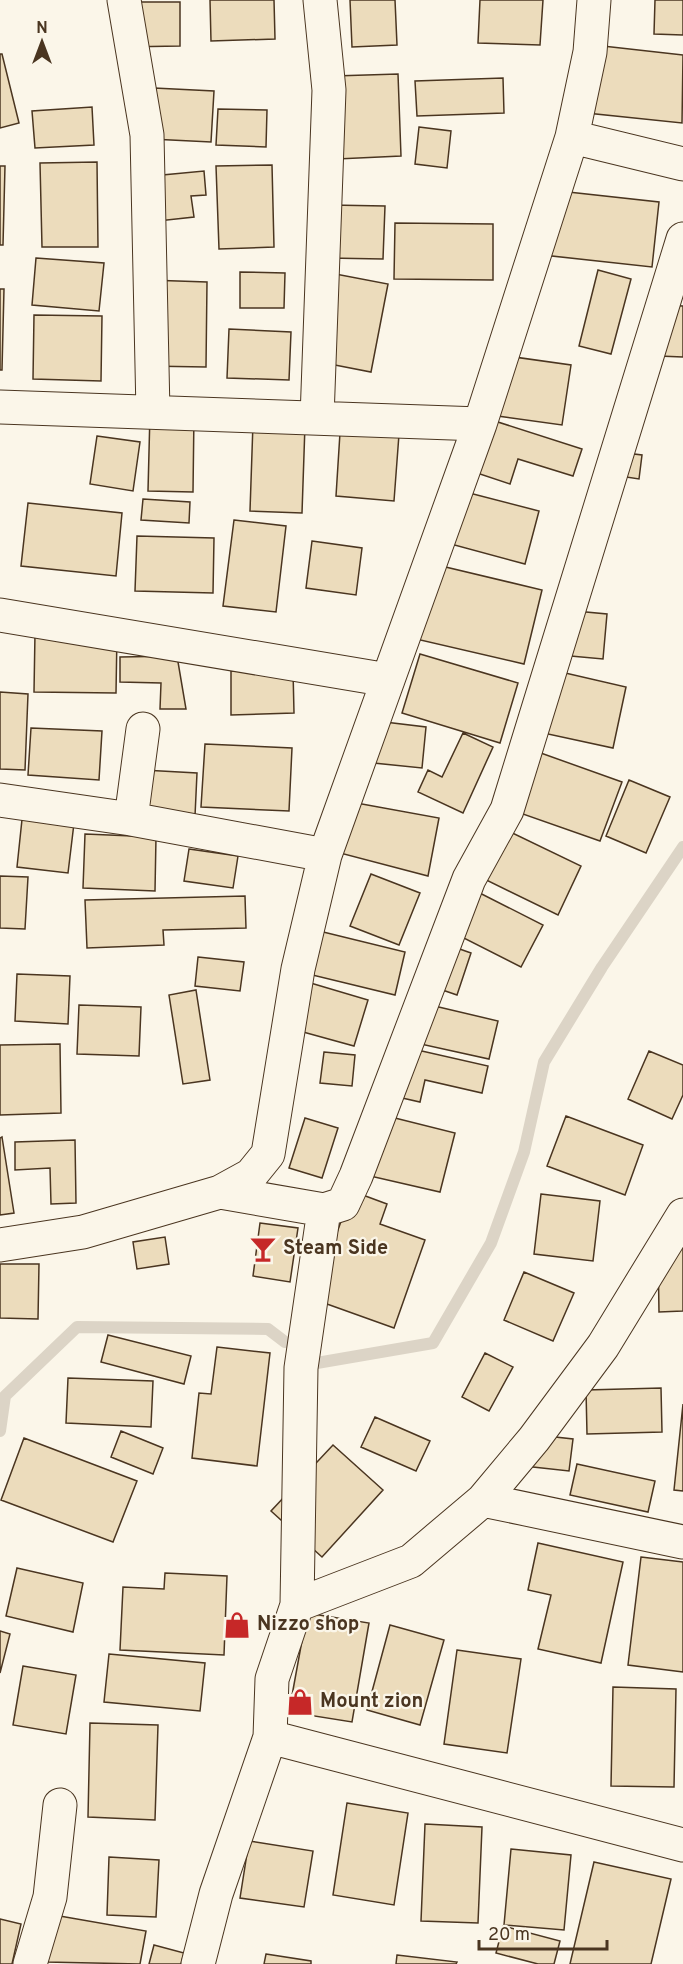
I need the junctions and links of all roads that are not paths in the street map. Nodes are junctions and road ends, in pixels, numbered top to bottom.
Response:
1 (124, 0) edge
2 (320, 0) edge
3 (594, 0) edge
4 (572, 137) junction
5 (683, 164) edge
6 (683, 239) edge
7 (0, 407) edge
8 (153, 412) junction
9 (317, 418) junction
10 (480, 424) junction
11 (0, 615) edge
12 (388, 680) junction
13 (143, 729) dead end
14 (0, 800) edge
15 (130, 819) junction
16 (325, 855) junction
17 (220, 1192) junction
18 (324, 1210) junction
19 (683, 1215) edge
20 (0, 1245) edge
21 (483, 1500) junction
22 (683, 1542) edge
23 (297, 1605) junction
24 (270, 1737) junction
25 (60, 1805) dead end
26 (683, 1845) edge
27 (30, 1964) edge
28 (198, 1964) edge

1 - 8 street
2 - 9 street
3 - 4 street
4 - 5 street
4 - 10 street
6 - 18 street
7 - 8 street
8 - 9 street
9 - 10 street
10 - 12 street
11 - 12 street
12 - 16 street
13 - 15 street
14 - 15 street
15 - 16 street
16 - 17 street
17 - 18 street
17 - 20 street
18 - 23 street
19 - 21 street
21 - 22 street
21 - 23 street
23 - 24 street
24 - 26 street
24 - 28 street
25 - 27 street

